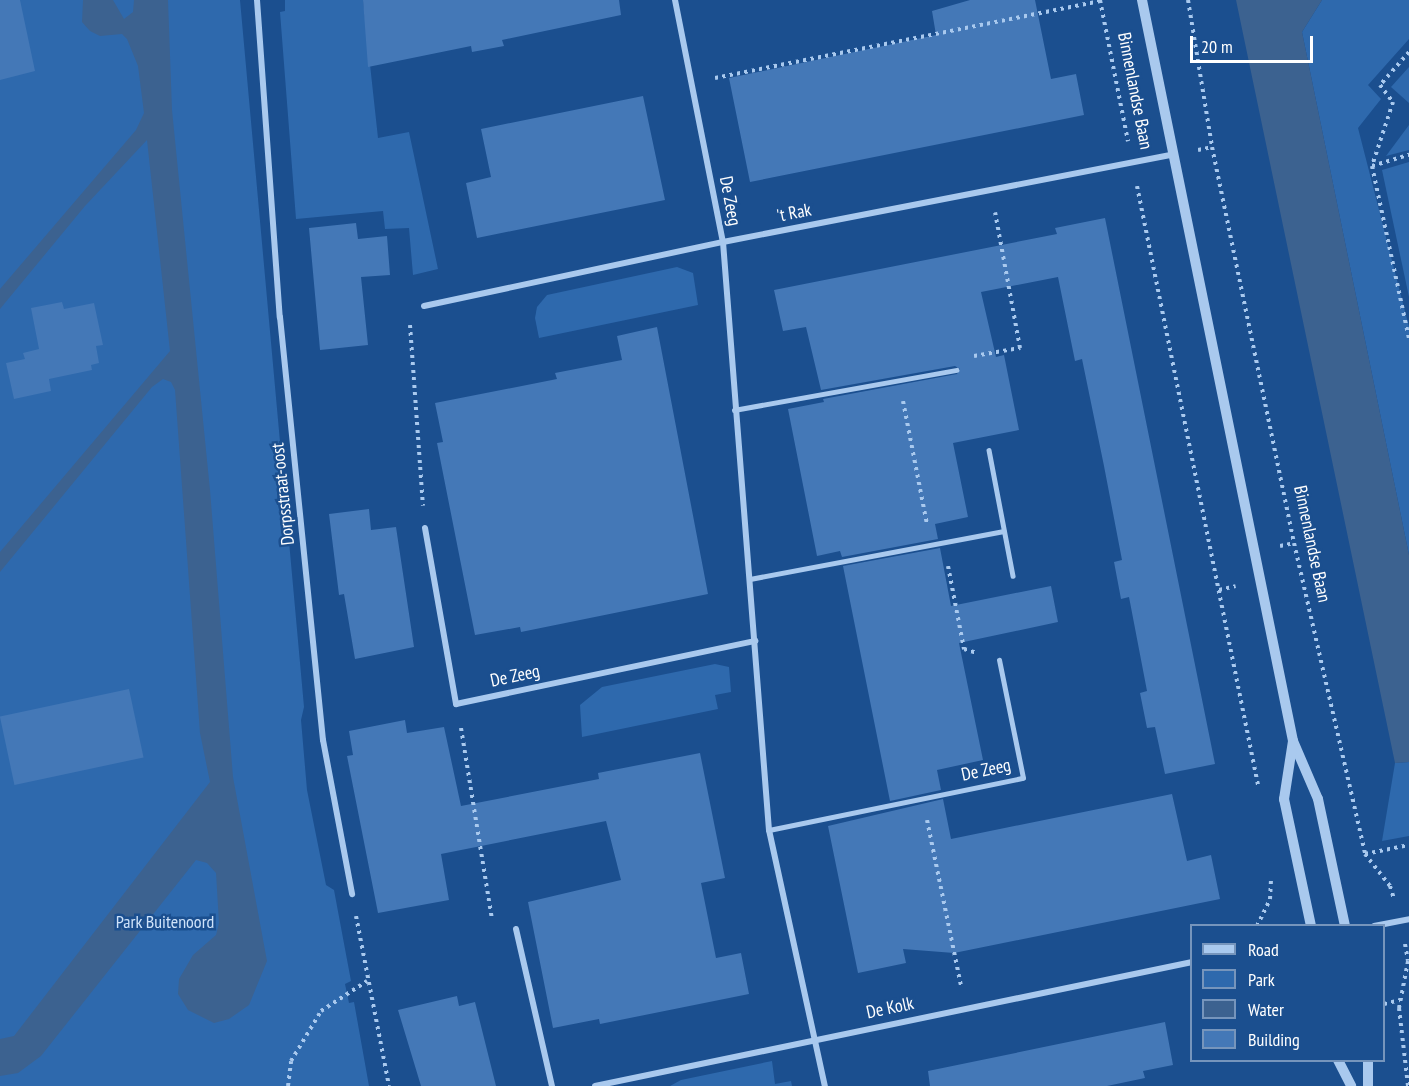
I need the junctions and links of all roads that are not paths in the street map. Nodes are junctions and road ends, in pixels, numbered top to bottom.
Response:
1 (256, 0) edge
2 (675, 0) edge
3 (1142, 0) edge
4 (1172, 155) junction
5 (723, 242) junction
6 (424, 306) road end
7 (956, 370) road end
8 (734, 410) junction
9 (989, 450) dead end
10 (425, 528) road end
11 (1004, 531) junction
12 (1013, 576) dead end
13 (750, 579) junction
14 (755, 641) junction
15 (999, 660) road end
16 (1293, 741) junction
17 (769, 830) junction
18 (352, 894) road end
19 (1409, 919) edge
20 (1311, 924) edge
21 (1345, 924) edge
22 (1385, 924) edge
23 (516, 929) road end
24 (1190, 962) edge
25 (816, 1038) junction
26 (1339, 1062) edge
27 (1368, 1062) edge
28 (552, 1086) edge
29 (595, 1086) edge
30 (825, 1086) edge
31 (1351, 1086) edge
32 (1368, 1086) edge

1 - 18 street, Dorpsstraat-oost
2 - 5 street, De Zeeg
3 - 4 street, Binnenlandse Baan
4 - 5 street, 't Rak
4 - 16 street, Binnenlandse Baan
5 - 6 street, 't Rak
5 - 8 street, De Zeeg
7 - 8 lane
8 - 13 street, De Zeeg
9 - 11 lane
10 - 14 street, De Zeeg
11 - 12 lane
11 - 13 lane
13 - 14 street, De Zeeg
14 - 17 street, De Zeeg
15 - 17 lane, De Zeeg
16 - 20 street, Binnenlandse Baan
16 - 21 street, Binnenlandse Baan
17 - 25 street, De Zeeg
19 - 22 street
23 - 28 street
24 - 25 street, De Kolk
25 - 29 street, De Kolk
25 - 30 street, De Zeeg
26 - 31 street
27 - 32 street

